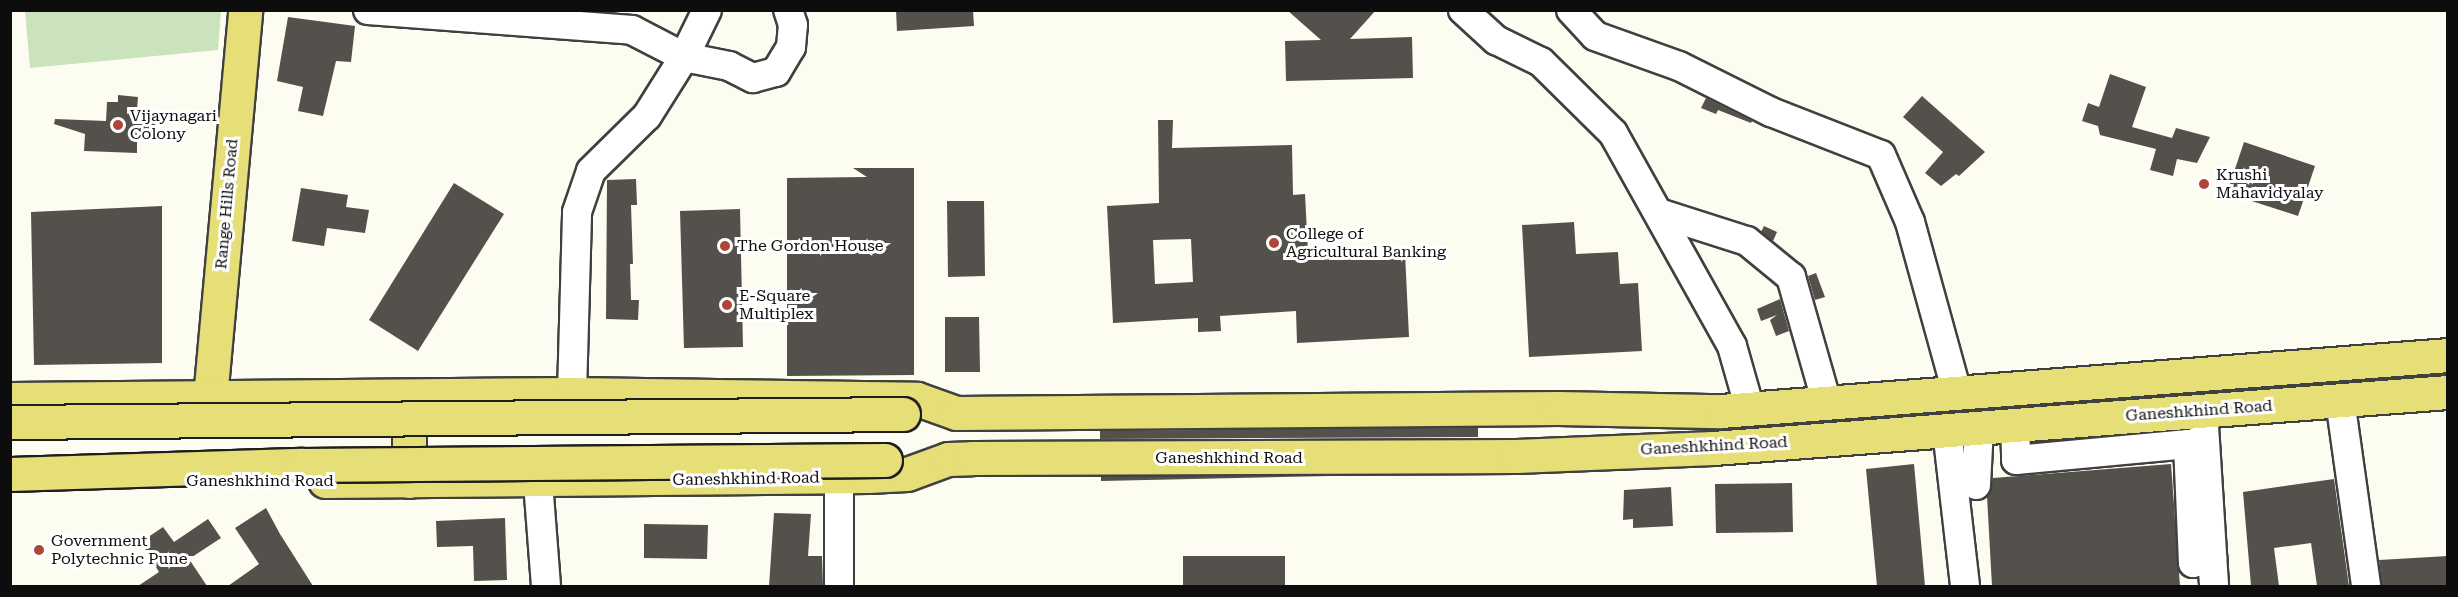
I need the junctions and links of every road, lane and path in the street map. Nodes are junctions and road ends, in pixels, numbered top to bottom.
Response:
1 (245, 10) edge
2 (368, 10) edge
3 (707, 10) edge
4 (788, 10) edge
5 (1463, 10) edge
6 (1571, 10) edge
7 (684, 57) junction
8 (1659, 213) junction
9 (2448, 355) edge
10 (2448, 392) edge
11 (1957, 393) junction
12 (572, 394) junction
13 (409, 397) junction
14 (210, 398) junction
15 (10, 399) edge
16 (2340, 400) junction
17 (1827, 403) junction
18 (1736, 410) junction
19 (2203, 410) junction
20 (956, 413) junction
21 (10, 422) edge
22 (2015, 425) junction
23 (1979, 427) junction
24 (1947, 430) junction
25 (1724, 447) junction
26 (948, 459) junction
27 (10, 474) edge
28 (839, 477) junction
29 (409, 481) junction
30 (538, 482) junction
31 (1976, 485) dead end
32 (10, 486) edge
33 (2212, 558) junction
34 (546, 586) edge
35 (839, 586) edge
36 (1965, 586) edge
37 (2214, 586) edge
38 (2366, 586) edge

1 - 14 main road, Range Hills Road
2 - 7 street
3 - 7 street
4 - 7 street
5 - 8 street
6 - 11 street
7 - 12 street
8 - 17 street
8 - 18 street
9 - 11 main road
10 - 16 main road, Ganeshkhind Road
11 - 17 main road
12 - 13 main road
12 - 20 main road
13 - 14 main road
13 - 29 main road
14 - 15 main road
16 - 19 main road, Ganeshkhind Road
16 - 38 street
17 - 18 main road
18 - 20 main road
18 - 25 main road
19 - 22 main road, Ganeshkhind Road
19 - 33 street
20 - 21 main road, bridge
22 - 23 main road, Ganeshkhind Road
22 - 33 street
23 - 24 main road, Ganeshkhind Road
23 - 31 street
24 - 25 main road, Ganeshkhind Road
24 - 36 street
25 - 26 main road, Ganeshkhind Road
26 - 27 main road, bridge
26 - 28 main road, Ganeshkhind Road
28 - 30 main road, Ganeshkhind Road
28 - 35 street
29 - 30 main road, Ganeshkhind Road
29 - 32 main road, Ganeshkhind Road
30 - 34 street
33 - 37 street

